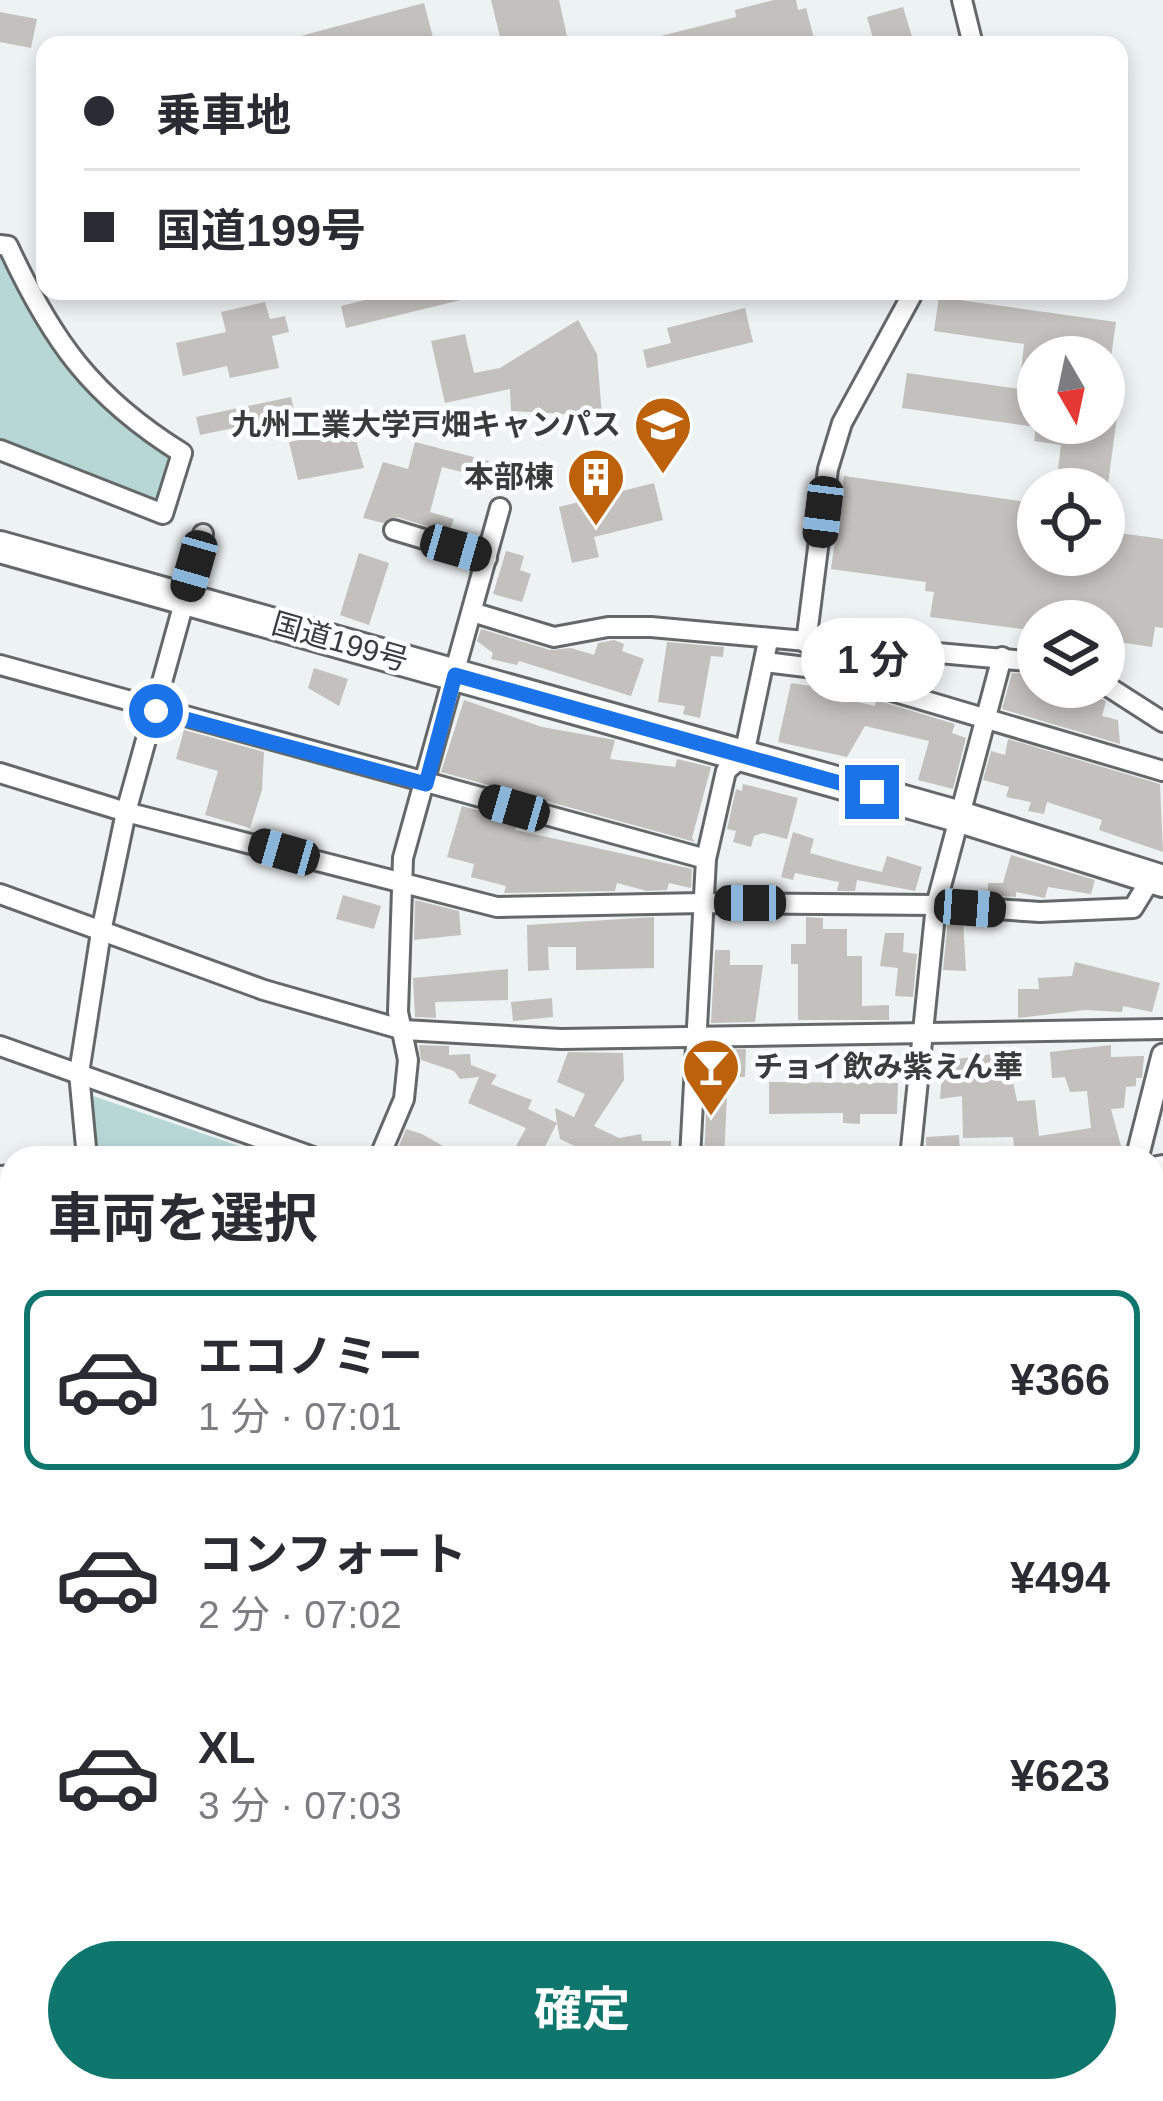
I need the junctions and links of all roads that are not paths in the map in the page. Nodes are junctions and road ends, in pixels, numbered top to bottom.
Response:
1 (964, 5) edge
2 (972, 36) edge
3 (0, 245) edge
4 (36, 296) edge
5 (38, 300) edge
6 (909, 300) edge
7 (0, 450) edge
8 (500, 508) dead end
9 (394, 530) dead end
10 (203, 534) dead end
11 (0, 547) edge
12 (487, 557) junction
13 (184, 597) junction
14 (472, 612) junction
15 (768, 641) junction
16 (806, 644) junction
17 (1002, 657) junction
18 (1017, 659) edge
19 (765, 662) junction
20 (0, 665) edge
21 (455, 675) junction
22 (1125, 698) edge
23 (156, 711) junction
24 (983, 720) junction
25 (1163, 722) edge
26 (744, 755) junction
27 (1163, 772) edge
28 (0, 773) edge
29 (426, 784) junction
30 (126, 812) junction
31 (957, 816) junction
32 (706, 860) junction
33 (1158, 879) edge
34 (401, 885) junction
35 (0, 894) edge
36 (703, 903) junction
37 (936, 905) junction
38 (101, 932) junction
39 (1163, 1029) edge
40 (404, 1030) junction
41 (921, 1033) junction
42 (697, 1036) junction
43 (0, 1046) edge
44 (1163, 1055) edge
45 (79, 1073) junction
46 (86, 1146) edge
47 (283, 1146) edge
48 (384, 1146) edge
49 (691, 1146) edge
50 (911, 1146) edge
51 (1140, 1146) edge

1 - 2 street
3 - 4 street
5 - 7 street
6 - 16 street
8 - 12 street
9 - 12 street
10 - 13 street
11 - 13 highway, 国道199号
12 - 14 street
13 - 21 highway, 国道199号
13 - 23 street
14 - 15 street
14 - 21 street
15 - 16 street
15 - 19 street
16 - 17 street
17 - 18 street
17 - 24 street
19 - 24 street
19 - 26 street
20 - 23 street
21 - 26 highway, 国道199号
21 - 29 street
22 - 25 street
23 - 29 street
23 - 30 street
24 - 27 street
24 - 31 street
26 - 31 highway, 国道199号
26 - 32 street
28 - 30 street
29 - 32 street
29 - 34 street
30 - 34 street
30 - 38 street
31 - 33 highway, 国道199号
31 - 37 street
32 - 36 street
33 - 37 street
34 - 36 street
34 - 40 street
35 - 38 street
36 - 37 street
36 - 42 street
37 - 41 street
38 - 40 street
38 - 45 street
39 - 41 street
40 - 42 street
40 - 48 street
41 - 42 street
41 - 50 street
42 - 49 street
43 - 45 street
44 - 51 street
45 - 46 street
45 - 47 street

